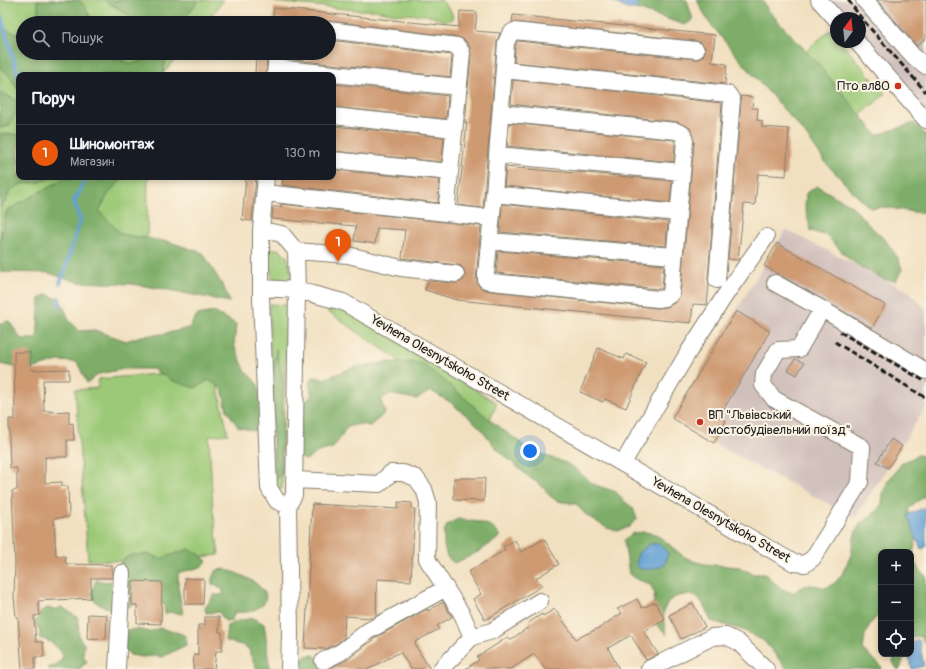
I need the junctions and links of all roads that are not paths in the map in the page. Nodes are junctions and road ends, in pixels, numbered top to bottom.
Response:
1 (819, 0) edge
2 (864, 0) edge
3 (830, 12) edge
4 (336, 31) edge
5 (862, 48) edge
6 (696, 50) dead end
7 (925, 62) edge
8 (276, 65) edge
9 (504, 70) junction
10 (334, 72) edge
11 (336, 72) edge
12 (458, 87) junction
13 (501, 113) junction
14 (336, 116) edge
15 (926, 120) edge
16 (454, 129) junction
17 (497, 155) junction
18 (336, 160) edge
19 (450, 172) junction
20 (682, 172) junction
21 (266, 180) edge
22 (265, 194) junction
23 (494, 194) junction
24 (446, 213) junction
25 (678, 213) junction
26 (491, 218) junction
27 (262, 230) junction
28 (766, 237) dead end
29 (490, 240) junction
30 (296, 251) junction
31 (674, 256) junction
32 (456, 274) dead end
33 (717, 280) dead end
34 (775, 283) dead end
35 (261, 288) junction
36 (297, 290) junction
37 (822, 309) junction
38 (926, 370) edge
39 (623, 463) junction
40 (294, 480) junction
41 (288, 506) junction
42 (122, 573) dead end
43 (446, 588) junction
44 (540, 601) dead end
45 (472, 638) junction
46 (323, 661) dead end
47 (117, 669) edge
48 (289, 669) edge
49 (441, 669) edge
50 (649, 669) edge
51 (766, 669) edge

1 - 3 street
2 - 7 street
4 - 12 street
5 - 15 street
6 - 9 street
8 - 10 street
9 - 13 street
9 - 33 street
11 - 12 street
12 - 16 street
13 - 17 street
13 - 20 street
14 - 16 street
16 - 19 street
17 - 20 street
17 - 23 street
18 - 19 street
19 - 24 street
20 - 25 street
21 - 22 street
22 - 24 street
22 - 27 street
23 - 25 street
23 - 26 street
24 - 26 street
25 - 31 street
26 - 29 street
27 - 30 street
27 - 35 street
28 - 39 street
29 - 31 street
29 - 31 street
30 - 32 street
30 - 36 street
34 - 37 street
35 - 36 street, Yevhena Olesnytskoho Street
35 - 41 street
36 - 39 street, Yevhena Olesnytskoho Street
36 - 40 street
37 - 38 street
37 - 39 street, Yevhena Olesnytskoho Street
40 - 41 street
40 - 43 street
41 - 48 street
42 - 47 street
43 - 45 street
43 - 46 street
44 - 45 street
45 - 49 street
50 - 51 street

